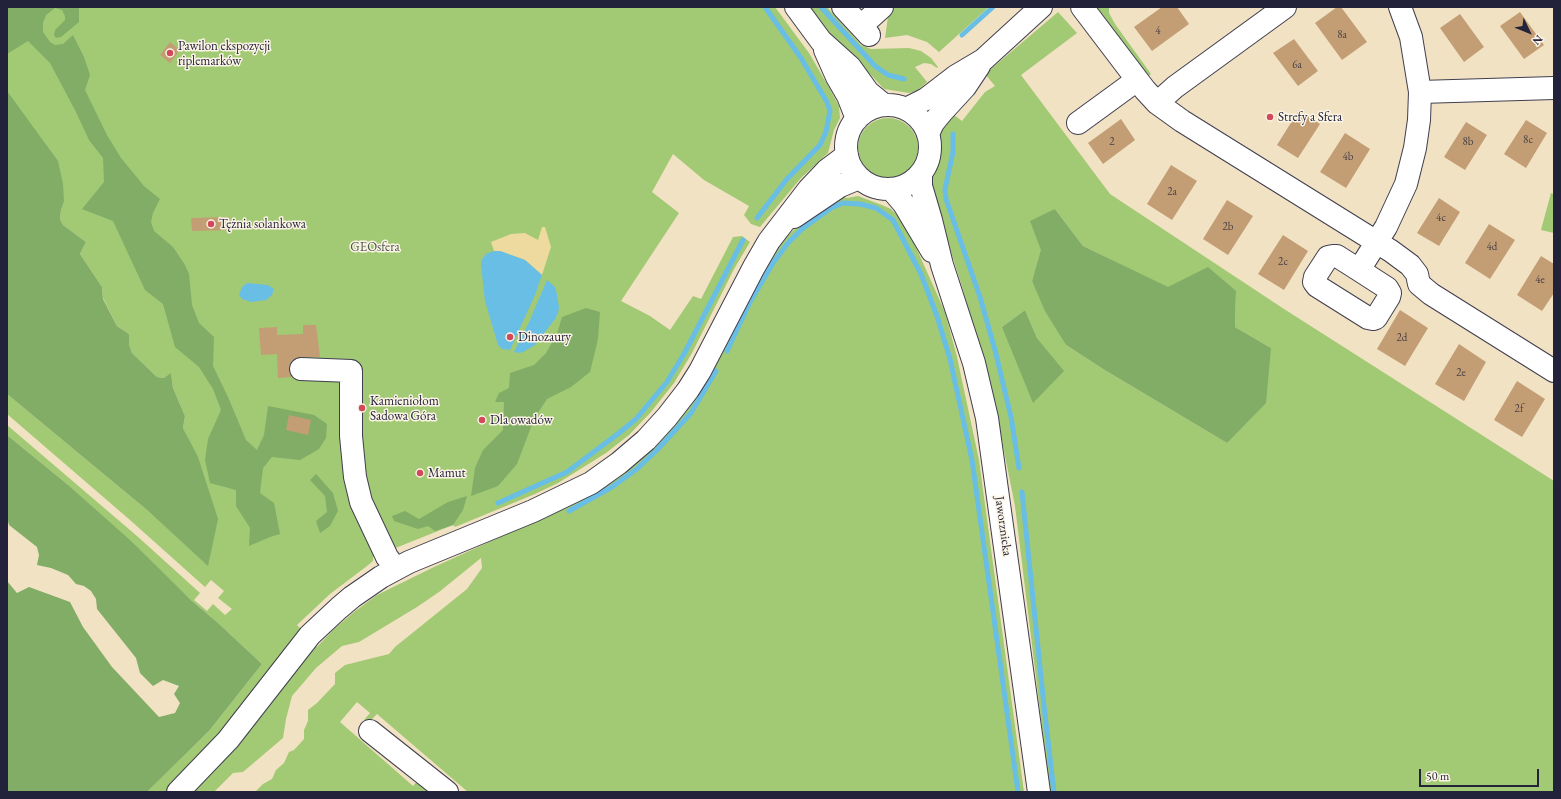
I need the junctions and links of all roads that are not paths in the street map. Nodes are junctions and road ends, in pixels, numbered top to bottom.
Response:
1 (796, 7) edge
2 (843, 7) edge
3 (882, 7) edge
4 (1041, 7) edge
5 (1082, 7) edge
6 (1285, 7) edge
7 (1400, 7) edge
8 (822, 41) junction
9 (983, 60) junction
10 (1137, 80) junction
11 (1554, 88) edge
12 (1420, 92) junction
13 (1157, 103) junction
14 (884, 105) junction
15 (906, 109) junction
16 (856, 120) junction
17 (1078, 123) dead end
18 (928, 134) junction
19 (847, 155) junction
20 (921, 174) junction
21 (859, 178) junction
22 (892, 190) junction
23 (783, 224) junction
24 (1376, 241) junction
25 (942, 266) junction
26 (1359, 270) dead end
27 (301, 369) dead end
28 (1554, 371) edge
29 (396, 570) junction
30 (370, 731) dead end
31 (178, 792) edge
32 (447, 792) edge
33 (1039, 792) edge

1 - 8 street
2 - 3 street
4 - 9 street
5 - 10 street
6 - 13 street
7 - 12 street
8 - 14 street
8 - 16 street
9 - 15 street
9 - 18 street
10 - 13 street
10 - 17 street
11 - 12 street
12 - 24 street
13 - 24 street
14 - 15 street
14 - 16 street
15 - 18 street
16 - 19 street
18 - 20 street
19 - 21 street
19 - 23 street
20 - 22 street
20 - 25 street, Jaworznicka
21 - 22 street
21 - 23 street
22 - 25 street, Jaworznicka
23 - 29 street
24 - 26 street
24 - 28 street
25 - 33 street, Jaworznicka
27 - 29 street
29 - 31 street
30 - 32 street

